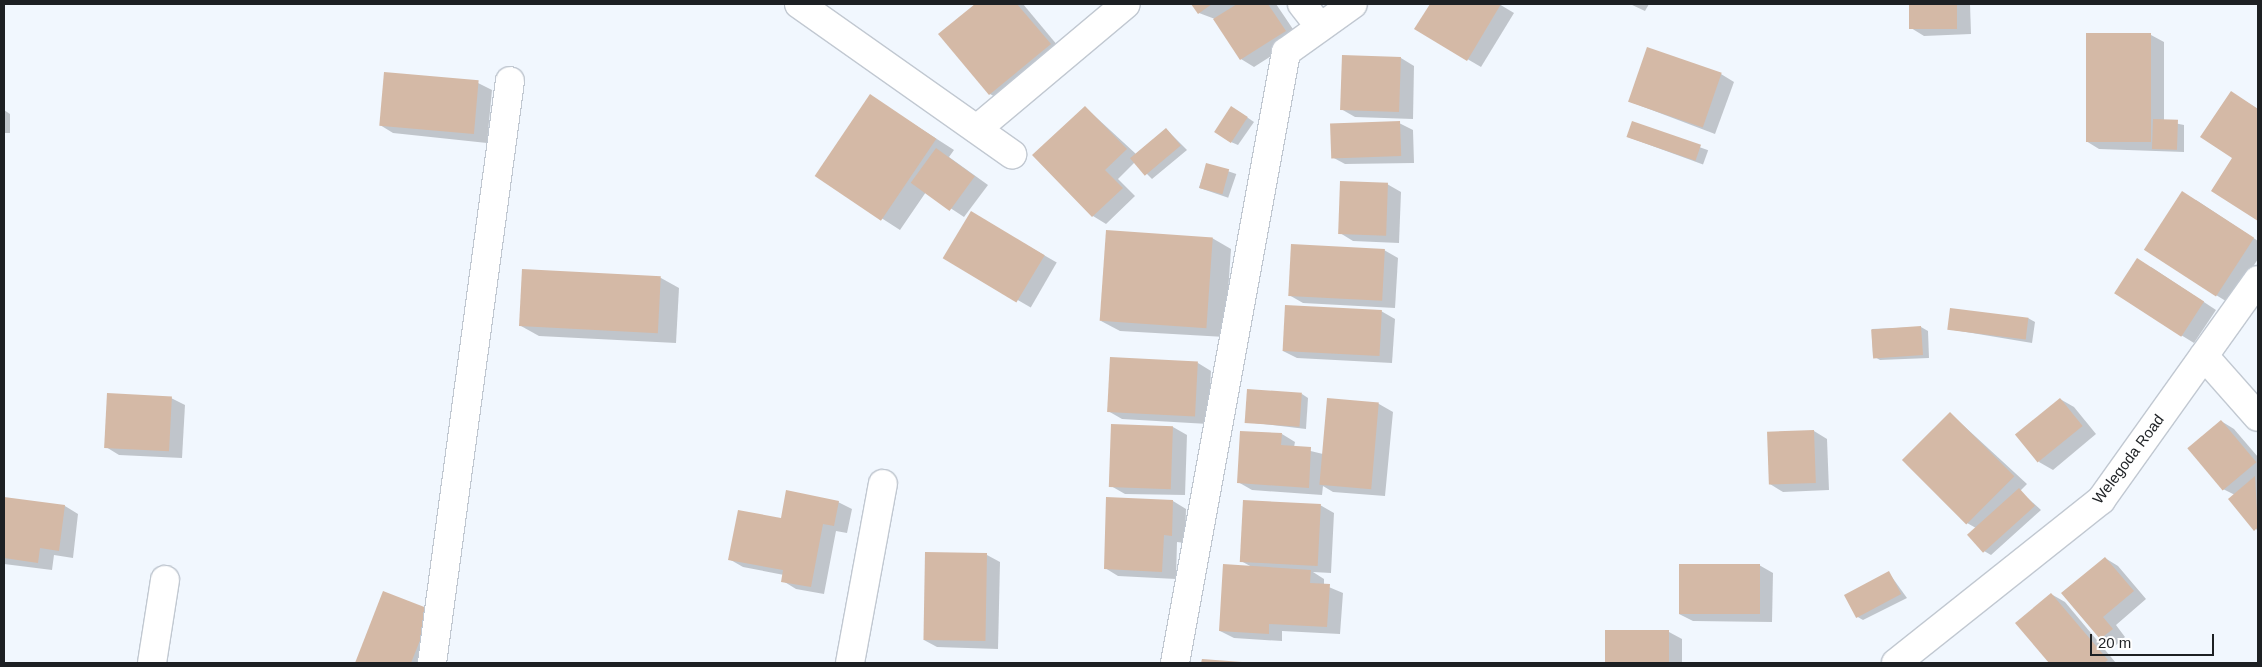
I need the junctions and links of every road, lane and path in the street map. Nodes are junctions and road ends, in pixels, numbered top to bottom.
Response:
1 (799, 4) edge
2 (1126, 4) edge
3 (1302, 4) edge
4 (1353, 4) edge
5 (1320, 28) junction
6 (510, 81) dead end
7 (977, 129) junction
8 (1012, 154) dead end
9 (2258, 280) edge
10 (2204, 356) junction
11 (2258, 417) edge
12 (883, 484) dead end
13 (165, 580) dead end
14 (152, 663) edge
15 (432, 663) edge
16 (850, 663) edge
17 (1175, 663) edge
18 (1896, 663) edge

1 - 7 street
2 - 7 street
3 - 5 street
4 - 5 street
5 - 17 street
6 - 15 street
7 - 8 street
9 - 10 street, Welegoda Road
10 - 11 street
10 - 18 street, Welegoda Road
12 - 16 street
13 - 14 street

